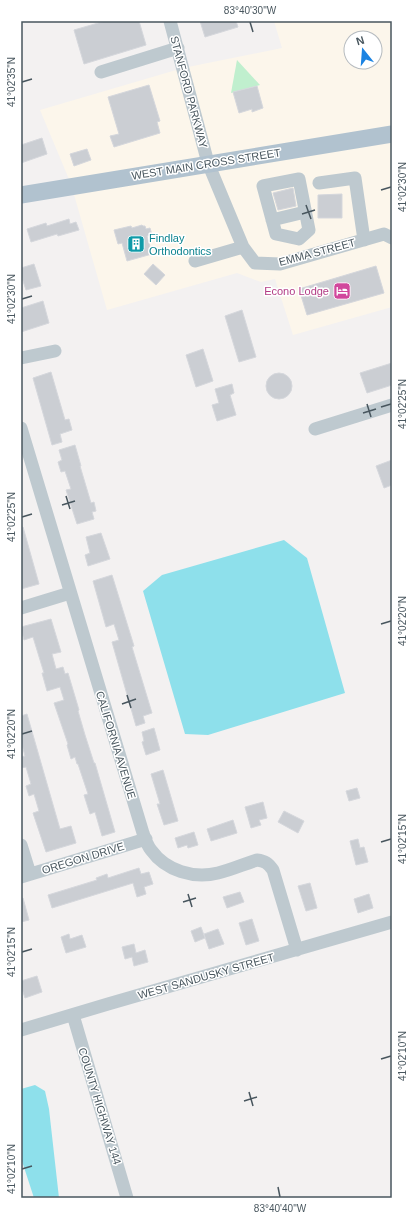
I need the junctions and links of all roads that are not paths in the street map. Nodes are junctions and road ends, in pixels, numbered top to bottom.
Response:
1 (170, 21) edge
2 (178, 48) junction
3 (101, 72) dead end
4 (392, 134) edge
5 (208, 164) junction
6 (318, 183) dead end
7 (21, 195) edge
8 (305, 212) junction
9 (272, 220) junction
10 (392, 238) edge
11 (299, 239) junction
12 (364, 240) junction
13 (243, 247) junction
14 (305, 257) junction
15 (195, 262) dead end
16 (55, 351) dead end
17 (21, 358) edge
18 (392, 405) edge
19 (21, 428) edge
20 (315, 429) dead end
21 (70, 593) junction
22 (21, 608) edge
23 (146, 839) junction
24 (21, 845) edge
25 (25, 876) edge
26 (392, 922) edge
27 (296, 950) junction
28 (73, 1015) junction
29 (21, 1030) edge
30 (127, 1198) edge

1 - 2 street, STANFORD PARKWAY
2 - 3 street
2 - 5 street, STANFORD PARKWAY
4 - 5 main road, WEST MAIN CROSS STREET
5 - 7 main road, WEST MAIN CROSS STREET
5 - 13 street, EMMA STREET
6 - 12 street
8 - 9 street
8 - 9 street
8 - 11 street
9 - 11 street
10 - 12 street, EMMA STREET
11 - 14 street
12 - 14 street, EMMA STREET
13 - 14 street, EMMA STREET
13 - 15 street
16 - 17 street
18 - 20 street
19 - 21 street, CALIFORNIA AVENUE
21 - 22 street
21 - 23 street, CALIFORNIA AVENUE
23 - 25 street, OREGON DRIVE
23 - 27 street, CALIFORNIA AVENUE
24 - 25 street
26 - 27 street, WEST SANDUSKY STREET
27 - 28 street, WEST SANDUSKY STREET
28 - 29 street, WEST SANDUSKY STREET
28 - 30 street, COUNTY HIGHWAY 144

